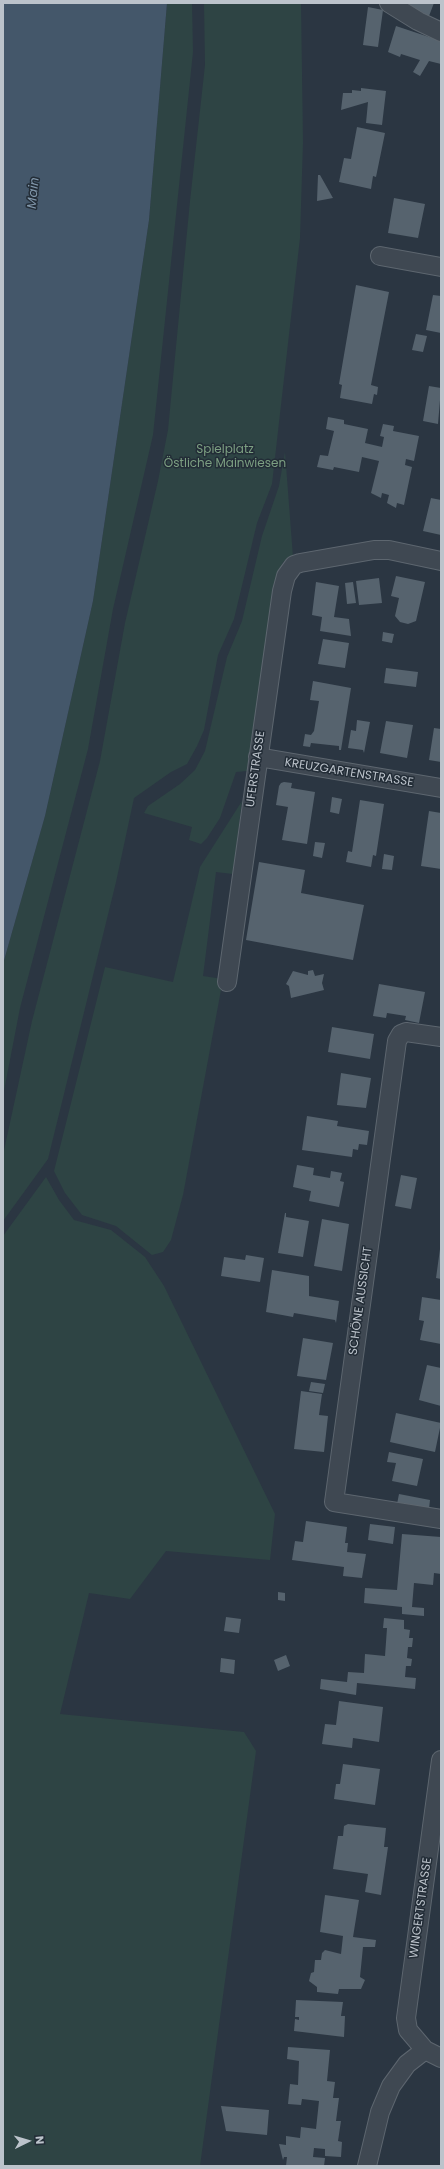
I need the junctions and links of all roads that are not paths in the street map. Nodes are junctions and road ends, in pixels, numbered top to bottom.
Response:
1 (389, 3) edge
2 (441, 32) edge
3 (380, 256) dead end
4 (441, 267) edge
5 (441, 561) edge
6 (258, 757) junction
7 (441, 788) edge
8 (227, 982) dead end
9 (441, 1037) edge
10 (441, 1519) edge
11 (441, 1760) edge
12 (425, 2050) junction
13 (441, 2058) edge
14 (367, 2166) edge

1 - 2 street
3 - 4 street
5 - 6 street, UFERSTRASSE
6 - 7 street, KREUZGARTENSTRASSE
6 - 8 street, UFERSTRASSE
9 - 10 street, SCHÖNE AUSSICHT
11 - 12 street, WINGERTSTRASSE
12 - 13 street, WINGERTSTRASSE
12 - 14 street

